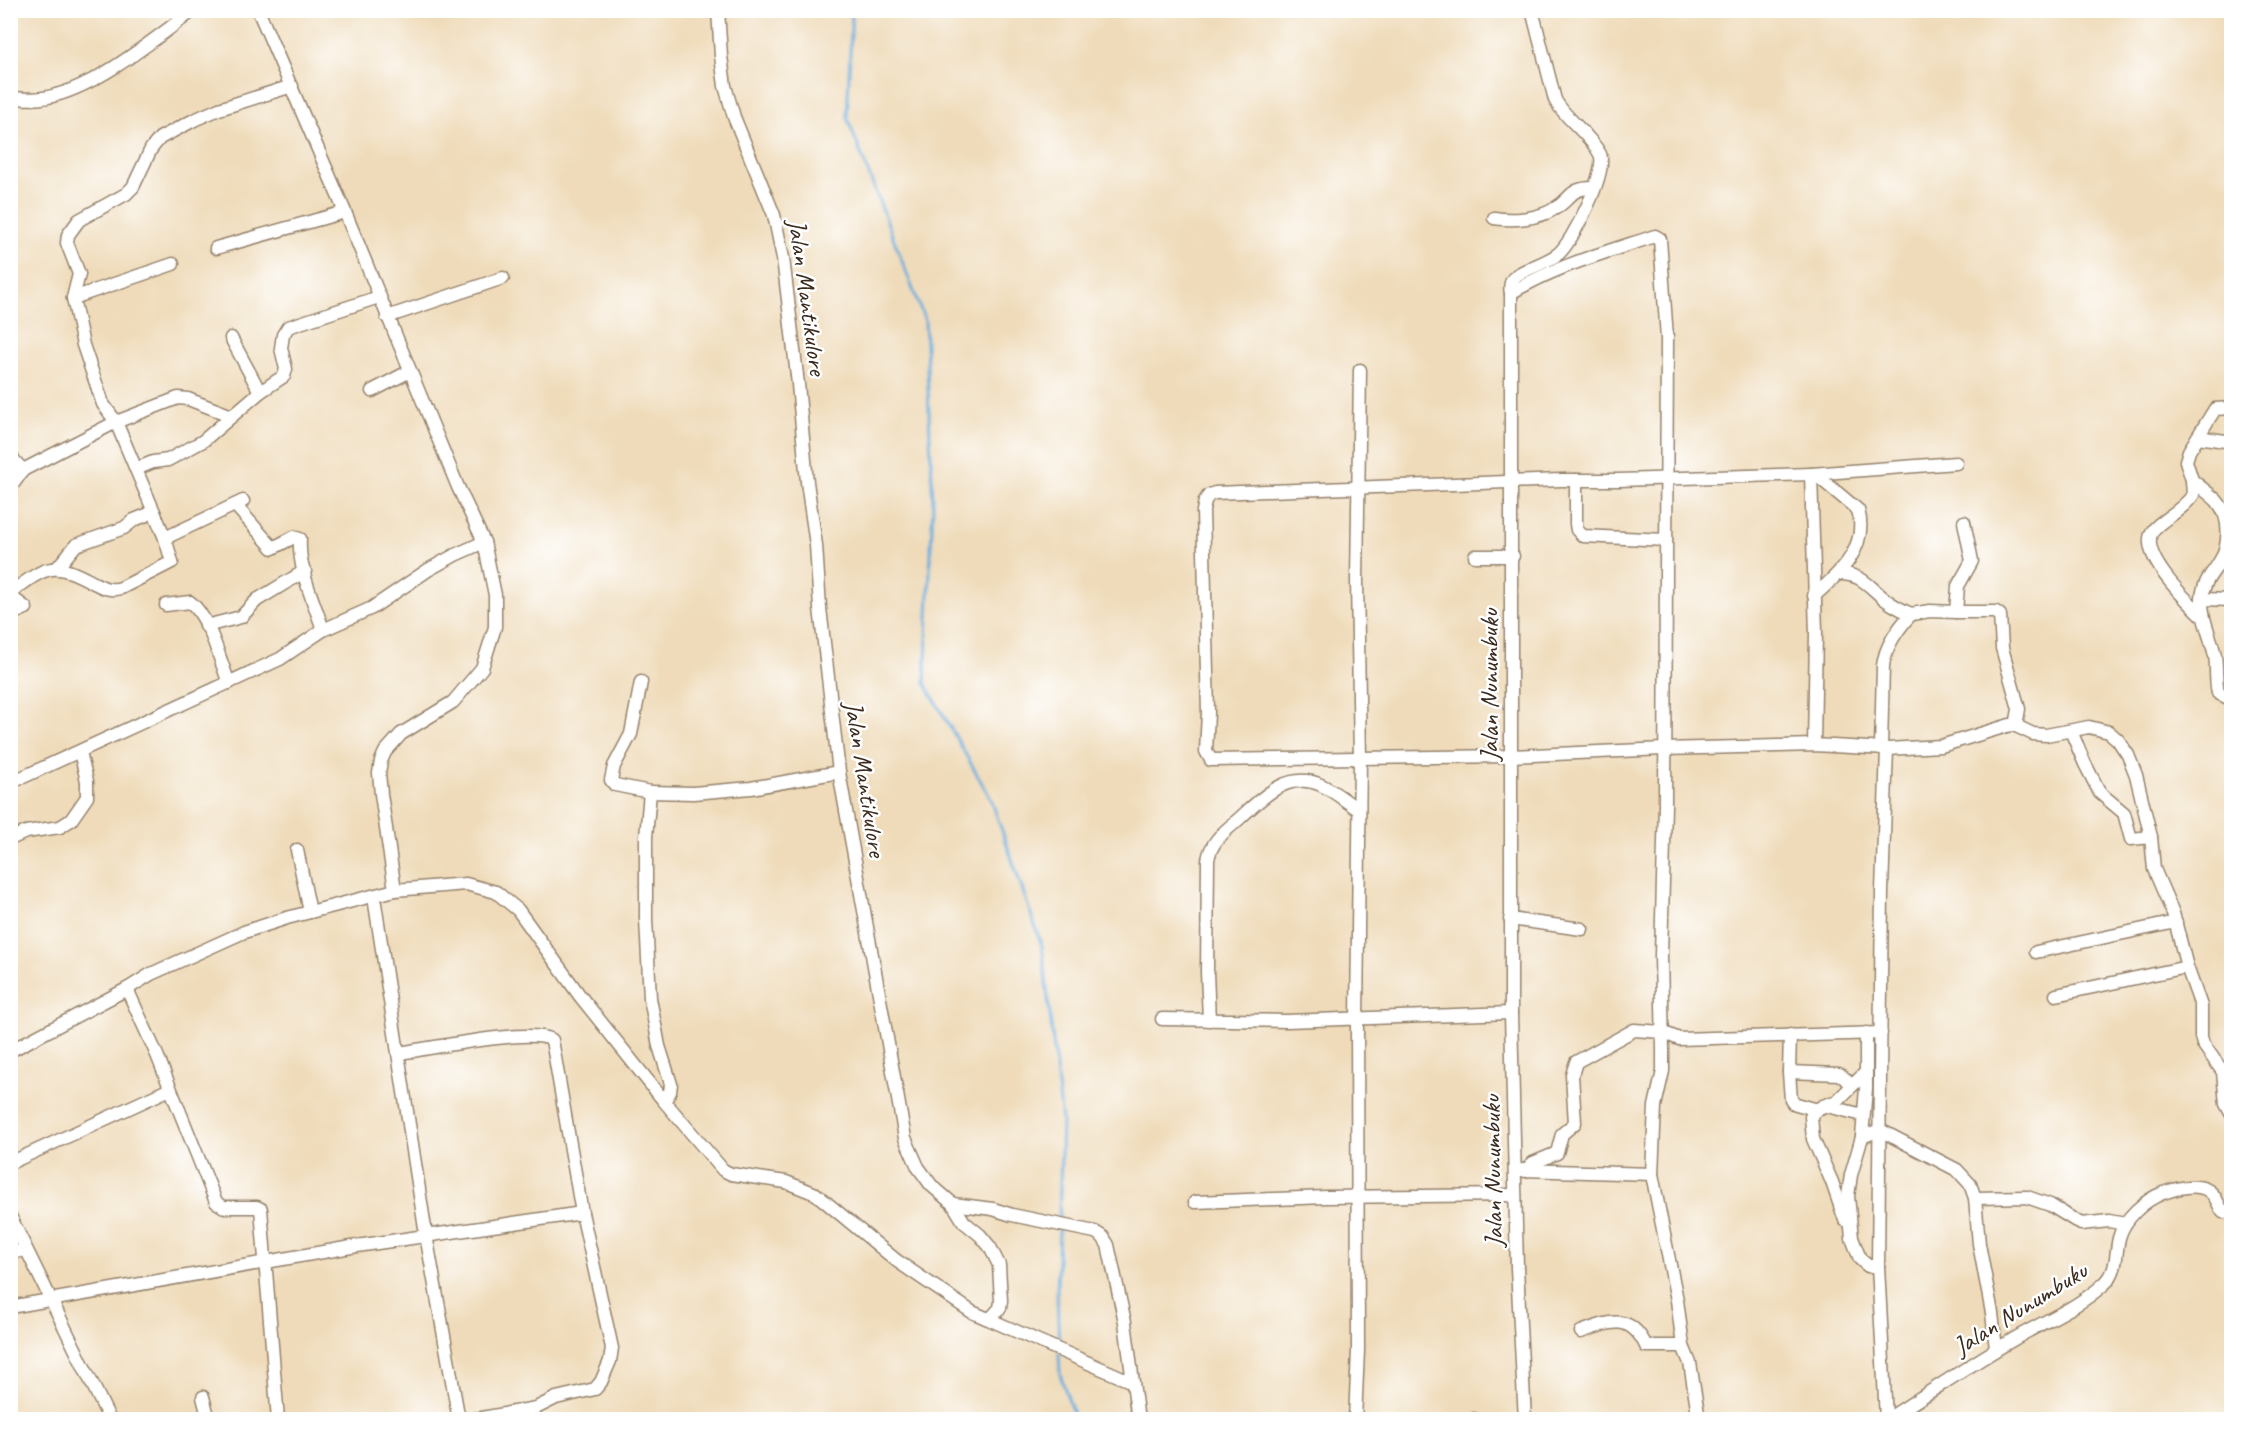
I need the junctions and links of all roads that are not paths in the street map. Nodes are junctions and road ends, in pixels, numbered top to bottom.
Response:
1 (194, 10) edge
2 (258, 10) edge
3 (718, 10) edge
4 (1532, 10) edge
5 (292, 86) junction
6 (10, 99) edge
7 (1594, 188) junction
8 (345, 212) junction
9 (1494, 218) dead end
10 (216, 248) dead end
11 (173, 264) dead end
12 (503, 279) dead end
13 (1511, 293) junction
14 (378, 297) junction
15 (73, 298) junction
16 (387, 316) junction
17 (231, 338) dead end
18 (1360, 370) dead end
19 (410, 371) junction
20 (372, 391) dead end
21 (260, 392) junction
22 (2232, 408) edge
23 (232, 416) junction
24 (116, 422) junction
25 (2198, 437) junction
26 (2232, 442) edge
27 (10, 456) edge
28 (1956, 463) dead end
29 (136, 469) junction
30 (23, 470) junction
31 (1813, 474) junction
32 (1666, 479) junction
33 (1576, 480) junction
34 (2192, 480) junction
35 (1511, 482) junction
36 (10, 488) edge
37 (1359, 489) junction
38 (154, 512) junction
39 (1964, 522) dead end
40 (165, 538) junction
41 (1666, 540) junction
42 (484, 542) junction
43 (1475, 556) dead end
44 (1513, 556) junction
45 (57, 568) junction
46 (305, 572) junction
47 (1838, 574) junction
48 (10, 595) edge
49 (1814, 596) junction
50 (2202, 599) junction
51 (2232, 600) edge
52 (166, 605) dead end
53 (1956, 612) junction
54 (1911, 614) junction
55 (10, 615) edge
56 (2202, 615) junction
57 (206, 626) junction
58 (323, 630) junction
59 (641, 682) dead end
60 (229, 683) junction
61 (2232, 700) edge
62 (2016, 726) junction
63 (2071, 731) junction
64 (1814, 746) junction
65 (1664, 749) junction
66 (1884, 749) junction
67 (80, 752) junction
68 (1511, 756) junction
69 (1360, 758) junction
70 (840, 772) junction
71 (10, 783) edge
72 (650, 792) junction
73 (1359, 810) junction
74 (2151, 837) junction
75 (10, 839) edge
76 (297, 850) dead end
77 (395, 890) junction
78 (374, 897) junction
79 (310, 912) junction
80 (1510, 919) junction
81 (2176, 922) junction
82 (1582, 929) dead end
83 (2036, 952) dead end
84 (2187, 967) junction
85 (127, 989) junction
86 (2056, 995) dead end
87 (1511, 1013) junction
88 (1162, 1019) dead end
89 (1357, 1019) junction
90 (1209, 1020) junction
91 (1662, 1032) junction
92 (1866, 1033) junction
93 (1881, 1034) junction
94 (1790, 1035) junction
95 (10, 1051) edge
96 (399, 1053) junction
97 (1789, 1072) junction
98 (1866, 1072) junction
99 (1852, 1084) junction
100 (170, 1089) junction
101 (664, 1101) junction
102 (1822, 1107) junction
103 (1863, 1115) junction
104 (2232, 1115) edge
105 (1880, 1130) junction
106 (1862, 1137) junction
107 (10, 1163) edge
108 (1520, 1170) junction
109 (1652, 1174) junction
110 (1515, 1195) junction
111 (1357, 1197) junction
112 (1976, 1198) junction
113 (1195, 1202) dead end
114 (953, 1204) junction
115 (2231, 1212) edge
116 (582, 1213) junction
117 (10, 1216) edge
118 (2125, 1224) junction
119 (426, 1235) junction
120 (1852, 1238) junction
121 (26, 1250) junction
122 (10, 1253) edge
123 (267, 1262) junction
124 (1878, 1266) junction
125 (50, 1299) junction
126 (10, 1307) edge
127 (986, 1318) junction
128 (1581, 1332) dead end
129 (1683, 1346) junction
130 (1996, 1349) junction
131 (1126, 1380) junction
132 (203, 1397) dead end
133 (110, 1419) edge
134 (209, 1419) edge
135 (278, 1419) edge
136 (459, 1419) edge
137 (471, 1419) edge
138 (1138, 1419) edge
139 (1355, 1419) edge
140 (1525, 1419) edge
141 (1699, 1419) edge
142 (1886, 1419) edge

1 - 6 street
2 - 5 street
3 - 70 street, Jalan Mantikulore
4 - 7 street
5 - 8 street
5 - 15 street
7 - 9 street
7 - 13 street
8 - 10 street
8 - 14 street
11 - 15 street
12 - 16 street
13 - 32 street
13 - 35 street, Jalan Nunumbuku
14 - 16 street
14 - 21 street
15 - 24 street
16 - 19 street
17 - 21 street
18 - 37 street
19 - 20 street
19 - 42 street
21 - 23 street
22 - 25 street
23 - 24 street
23 - 29 street
24 - 29 street
24 - 30 street
25 - 26 street
25 - 34 street
27 - 30 street
28 - 31 street
29 - 38 street
30 - 36 street
31 - 32 street
31 - 47 street
31 - 49 street
32 - 33 street
32 - 41 street
33 - 35 street
33 - 41 street
34 - 50 street
34 - 56 street
35 - 37 street
35 - 44 street, Jalan Nunumbuku
37 - 69 street
37 - 69 street
38 - 40 street
38 - 45 street
39 - 53 street
40 - 45 street
40 - 46 street
41 - 65 street
42 - 58 street
42 - 77 street
43 - 44 street
44 - 68 street, Jalan Nunumbuku
45 - 48 street
46 - 57 street
46 - 58 street
47 - 49 street
47 - 54 street
48 - 55 street
49 - 64 street
50 - 51 street
50 - 56 street
52 - 57 street
53 - 54 street
53 - 62 street
54 - 66 street
56 - 61 street
57 - 60 street
58 - 60 street
59 - 72 street
60 - 67 street
62 - 63 street
62 - 66 street
63 - 74 street
63 - 74 street
64 - 65 street
64 - 66 street
65 - 68 street
65 - 91 street
66 - 93 street
67 - 71 street
67 - 75 street
68 - 69 street
68 - 80 street, Jalan Nunumbuku
69 - 73 street
70 - 72 street
70 - 114 street, Jalan Mantikulore
72 - 101 street
73 - 89 street
73 - 90 street
74 - 81 street
76 - 79 street
77 - 78 street
77 - 101 street
78 - 79 street
78 - 96 street
79 - 85 street
80 - 82 street
80 - 87 street, Jalan Nunumbuku
81 - 83 street
81 - 84 street
84 - 86 street
84 - 104 street
85 - 95 street
85 - 100 street
87 - 89 street
87 - 108 street, Jalan Nunumbuku
88 - 90 street
89 - 90 street
89 - 111 street
91 - 94 street
91 - 108 street
91 - 109 street
92 - 93 street
92 - 94 street
92 - 98 street
93 - 105 street
94 - 97 street
96 - 116 street
96 - 119 street
97 - 99 street
97 - 102 street
98 - 99 street
98 - 103 street
99 - 102 street
100 - 107 street
100 - 123 street
101 - 127 street
102 - 103 street
102 - 120 street
103 - 106 street
105 - 106 street
105 - 112 street
105 - 124 street
106 - 120 street
108 - 109 street
108 - 110 street, Jalan Nunumbuku
109 - 129 street
110 - 111 street
110 - 140 street, Jalan Nunumbuku
111 - 113 street
111 - 139 street
112 - 118 street
112 - 130 street
114 - 127 street, Jalan Mantikulore
114 - 131 street
115 - 118 street, Jalan Nunumbuku
116 - 119 street
116 - 137 street
117 - 121 street
118 - 130 street, Jalan Nunumbuku
119 - 123 street
119 - 136 street
120 - 124 street
121 - 122 street
121 - 125 street
123 - 125 street
123 - 135 street
124 - 142 street
125 - 126 street
125 - 133 street
127 - 131 street
128 - 129 street
129 - 141 street
130 - 142 street, Jalan Nunumbuku
131 - 138 street
132 - 134 street

